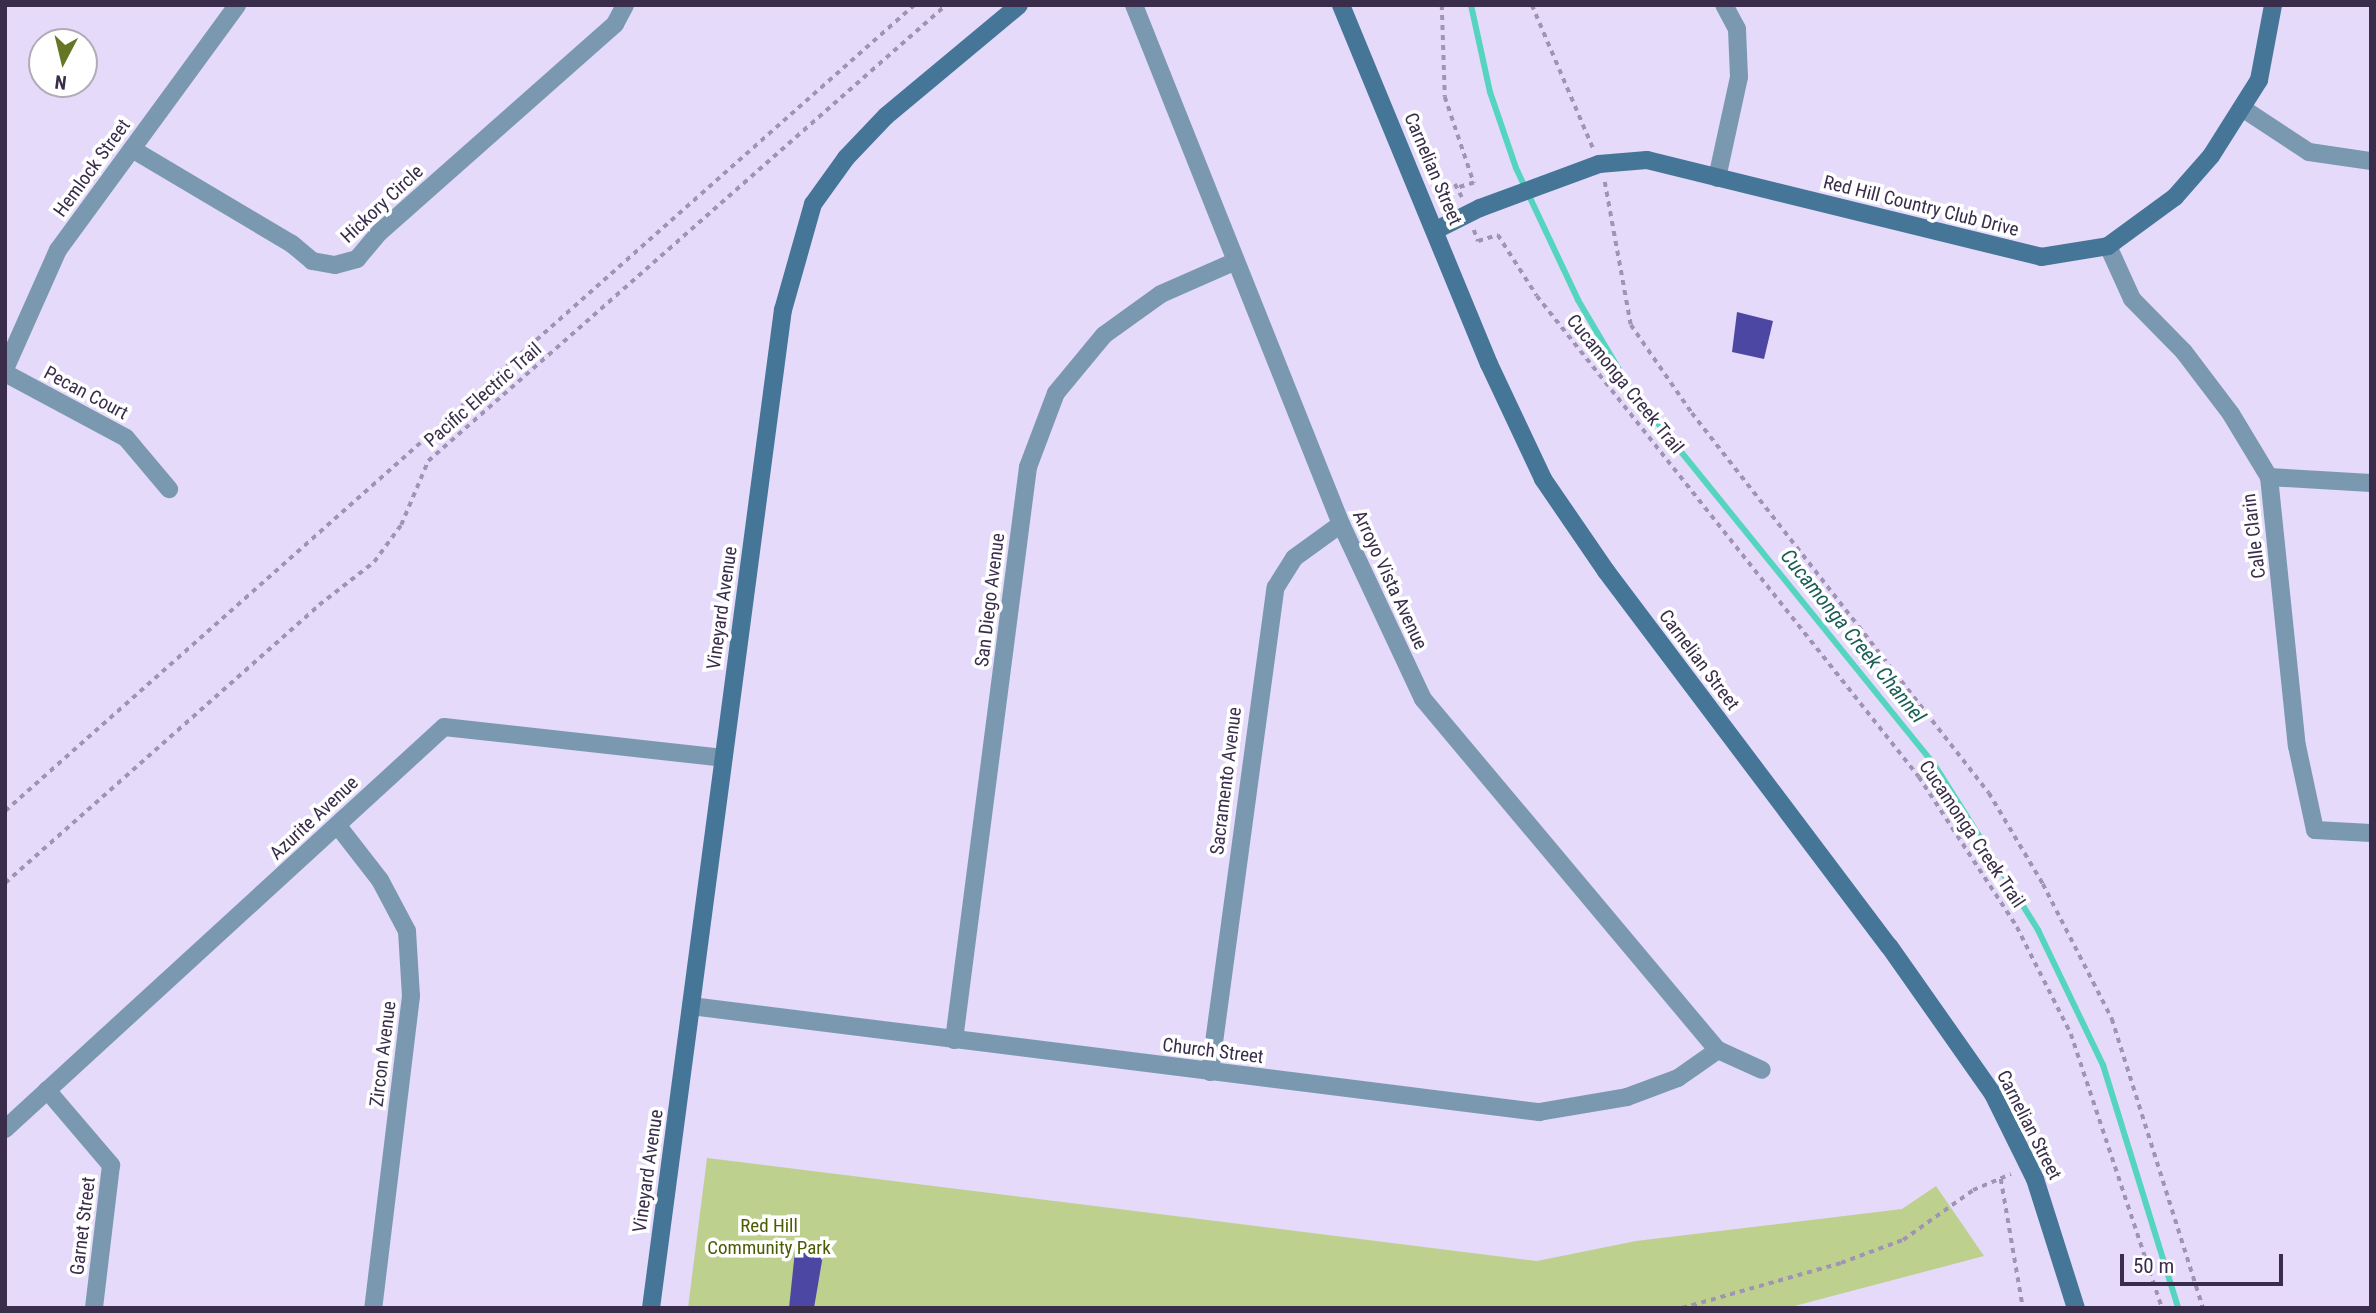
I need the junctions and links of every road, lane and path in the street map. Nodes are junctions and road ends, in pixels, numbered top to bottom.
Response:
1 (237, 5) edge
2 (625, 5) edge
3 (914, 5) edge
4 (946, 5) edge
5 (1020, 5) edge
6 (1134, 5) edge
7 (1341, 5) edge
8 (1442, 5) edge
9 (1532, 5) edge
10 (1724, 5) edge
11 (2273, 5) edge
12 (2242, 108) junction
13 (132, 149) junction
14 (2371, 161) edge
15 (1599, 164) junction
16 (1717, 177) junction
17 (1458, 188) dead end
18 (1436, 230) junction
19 (1498, 235) dead end
20 (2108, 246) junction
21 (1234, 262) junction
22 (5, 371) edge
23 (2269, 477) junction
24 (2371, 483) edge
25 (169, 489) dead end
26 (1341, 524) junction
27 (723, 758) junction
28 (5, 811) edge
29 (338, 825) junction
30 (2371, 833) edge
31 (5, 883) edge
32 (691, 1006) junction
33 (954, 1040) junction
34 (1718, 1050) junction
35 (1762, 1070) dead end
36 (1210, 1072) junction
37 (47, 1090) junction
38 (5, 1129) edge
39 (2029, 1165) junction
40 (2001, 1179) junction
41 (94, 1308) edge
42 (373, 1308) edge
43 (652, 1308) edge
44 (1682, 1308) edge
45 (2023, 1308) edge
46 (2076, 1308) edge
47 (2162, 1308) edge
48 (2203, 1308) edge

1 - 13 street, Hemlock Street
2 - 13 street, Hickory Circle
3 - 28 path, Pacific Electric Trail
4 - 31 path, Pacific Electric Trail
5 - 27 street, Vineyard Avenue
6 - 21 street, Arroyo Vista Avenue
7 - 18 street, Carnelian Street
8 - 17 path
9 - 15 path
10 - 16 street
11 - 12 street, Red Hill Country Club Drive
12 - 14 street
12 - 20 street, Red Hill Country Club Drive
13 - 22 street, Hemlock Street
15 - 16 street, Red Hill Country Club Drive
15 - 18 street, Red Hill Country Club Drive
15 - 48 path
16 - 20 street, Red Hill Country Club Drive
18 - 39 street, Carnelian Street
19 - 47 path, Cucamonga Creek Trail
20 - 23 street, Calle Clarin
21 - 26 street, Arroyo Vista Avenue
21 - 33 street, San Diego Avenue
22 - 25 street, Pecan Court
23 - 24 street
23 - 30 street, Calle Clarin
26 - 34 street, Arroyo Vista Avenue
26 - 36 street, Sacramento Avenue
27 - 29 street, Azurite Avenue
27 - 32 street, Vineyard Avenue
29 - 37 street, Azurite Avenue
29 - 42 street, Zircon Avenue
32 - 33 street, Church Street
32 - 43 street, Vineyard Avenue
33 - 36 street, Church Street
34 - 35 street, Arroyo Vista Avenue
34 - 36 street, Church Street
37 - 38 street, Azurite Avenue
37 - 41 street, Garnet Street
39 - 40 path
39 - 46 street, Carnelian Street
40 - 44 path
40 - 45 path

